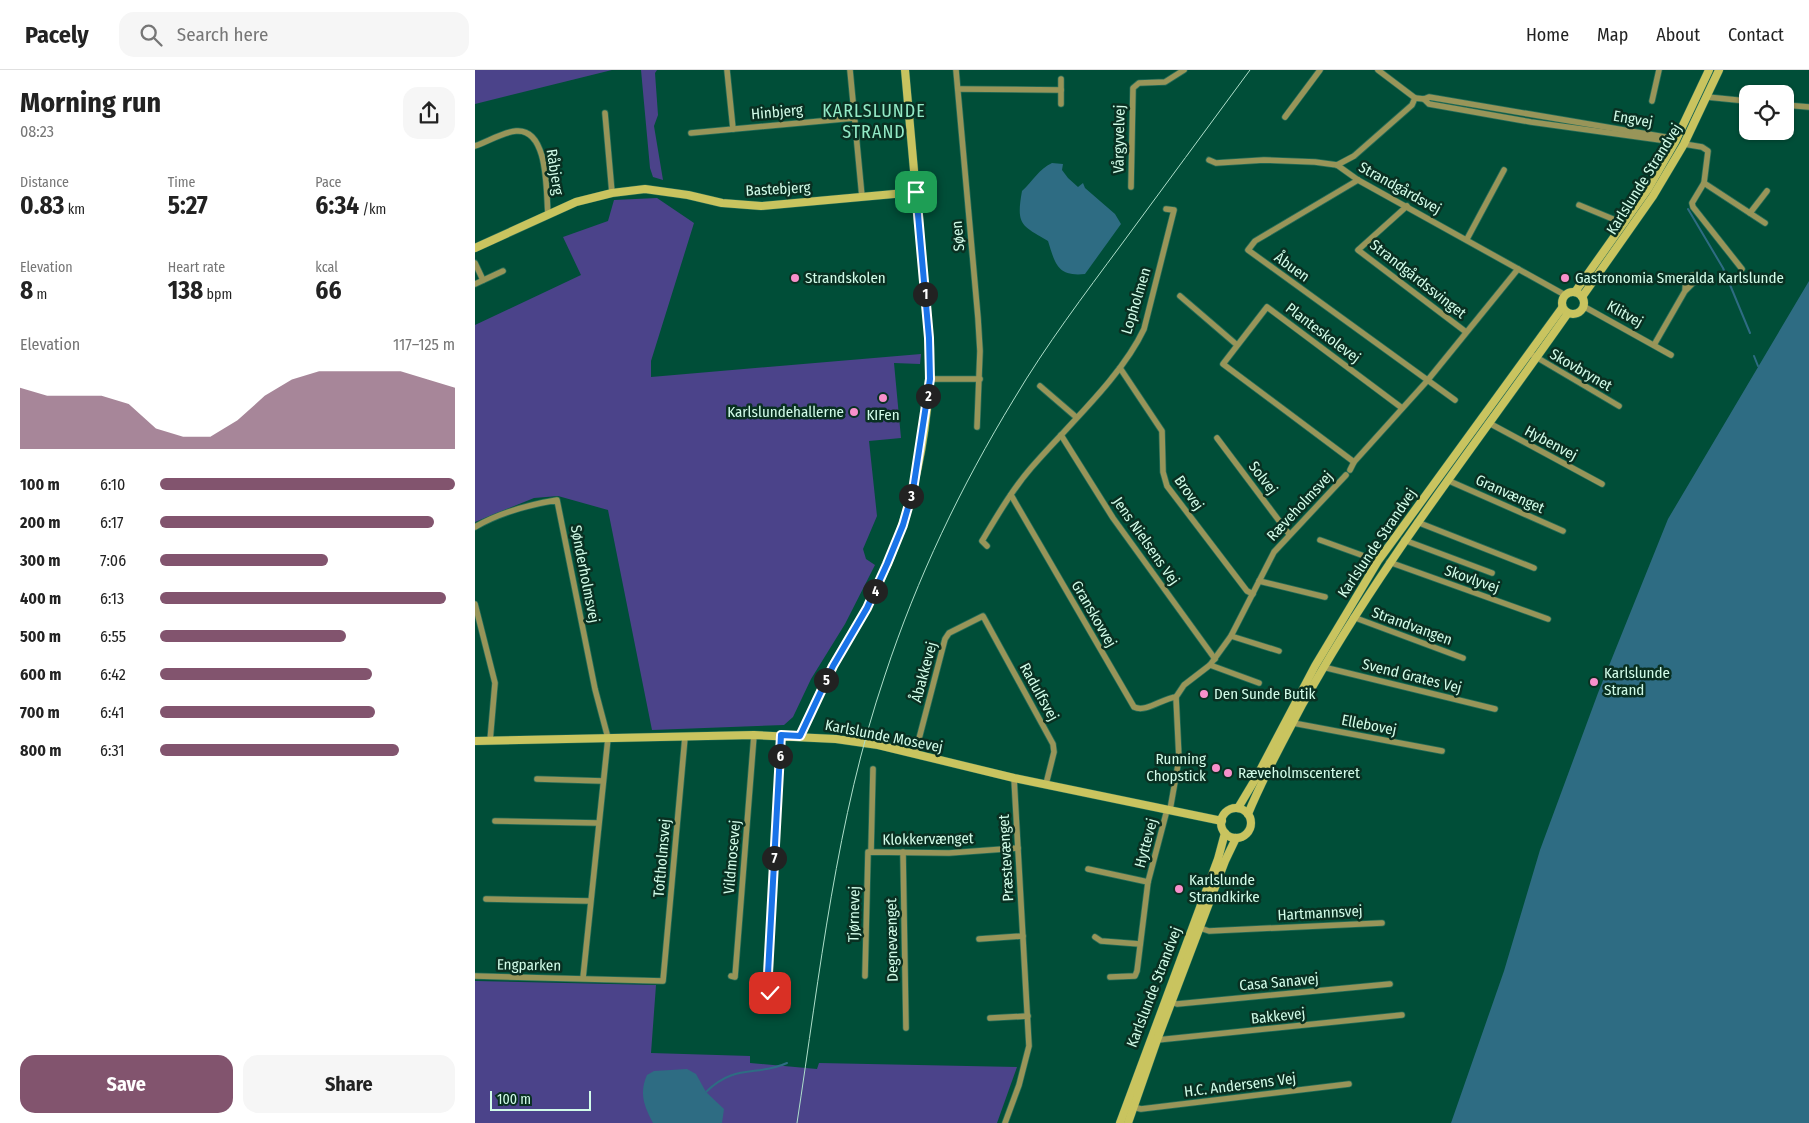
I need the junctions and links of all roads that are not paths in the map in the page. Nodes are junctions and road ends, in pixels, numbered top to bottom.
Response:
1 (727, 70) edge
2 (850, 70) edge
3 (905, 70) edge
4 (956, 70) edge
5 (1184, 70) edge
6 (1320, 70) edge
7 (1378, 70) edge
8 (1659, 70) edge
9 (1709, 70) edge
10 (1719, 70) edge
11 (1061, 80) dead end
12 (958, 89) junction
13 (1061, 90) junction
14 (1707, 97) junction
15 (1415, 98) junction
16 (1739, 100) edge
17 (1652, 101) dead end
18 (1061, 104) dead end
19 (1794, 106) edge
20 (1809, 107) edge
21 (605, 113) dead end
22 (1285, 117) dead end
23 (854, 118) junction
24 (733, 129) junction
25 (691, 133) dead end
26 (1675, 142) junction
27 (1684, 144) junction
28 (475, 146) edge
29 (1209, 160) dead end
30 (1337, 165) junction
31 (1504, 170) dead end
32 (1358, 180) junction
33 (1704, 183) junction
34 (1131, 187) dead end
35 (1767, 190) dead end
36 (916, 192) junction
37 (612, 193) junction
38 (862, 197) junction
39 (1579, 205) dead end
40 (1407, 206) junction
41 (1166, 209) dead end
42 (1750, 213) junction
43 (548, 214) junction
44 (1765, 223) dead end
45 (1625, 224) junction
46 (1467, 239) junction
47 (475, 248) edge
48 (475, 263) edge
49 (1519, 269) junction
50 (1742, 269) dead end
51 (503, 271) dead end
52 (483, 280) junction
53 (475, 284) edge
54 (1685, 291) dead end
55 (1575, 292) junction
56 (1565, 295) junction
57 (1180, 296) dead end
58 (1582, 297) junction
59 (1583, 306) junction
60 (1565, 310) junction
61 (1466, 332) junction
62 (1237, 345) junction
63 (1654, 345) junction
64 (1671, 355) dead end
65 (1533, 356) junction
66 (1120, 368) junction
67 (930, 379) junction
68 (980, 379) junction
69 (1427, 380) junction
70 (1041, 386) dead end
71 (1455, 400) dead end
72 (1619, 406) dead end
73 (1402, 408) junction
74 (1076, 417) junction
75 (1489, 423) junction
76 (977, 427) dead end
77 (1061, 435) junction
78 (1217, 438) dead end
79 (1354, 462) junction
80 (1447, 480) junction
81 (1602, 484) dead end
82 (1011, 495) junction
83 (1417, 522) junction
84 (475, 528) edge
85 (1563, 531) dead end
86 (1289, 534) junction
87 (1320, 540) dead end
88 (1404, 540) junction
89 (987, 546) dead end
90 (1379, 561) junction
91 (1389, 562) junction
92 (1534, 568) dead end
93 (1492, 573) dead end
94 (1259, 581) junction
95 (1253, 594) junction
96 (1325, 597) dead end
97 (475, 604) edge
98 (983, 616) joint
99 (1353, 618) junction
100 (1547, 619) dead end
101 (1231, 636) junction
102 (1279, 651) dead end
103 (1463, 658) dead end
104 (1215, 659) junction
105 (1210, 666) junction
106 (1323, 668) junction
107 (1259, 683) dead end
108 (1176, 697) junction
109 (1495, 709) dead end
110 (1293, 723) junction
111 (754, 735) junction
112 (781, 735) junction
113 (800, 736) junction
114 (685, 737) junction
115 (607, 738) junction
116 (475, 741) edge
117 (490, 741) junction
118 (1441, 751) dead end
119 (915, 754) junction
120 (873, 769) dead end
121 (1014, 778) junction
122 (537, 779) dead end
123 (603, 781) junction
124 (1046, 784) junction
125 (1238, 808) junction
126 (1169, 810) junction
127 (1248, 814) junction
128 (1222, 820) junction
129 (495, 821) dead end
130 (599, 823) junction
131 (1225, 833) junction
132 (1236, 838) junction
133 (1018, 848) junction
134 (870, 852) junction
135 (903, 852) junction
136 (1088, 869) dead end
137 (1148, 882) junction
138 (486, 899) dead end
139 (590, 901) junction
140 (1382, 923) dead end
141 (1200, 928) junction
142 (1023, 936) junction
143 (1095, 937) dead end
144 (979, 939) dead end
145 (1140, 944) junction
146 (475, 976) edge
147 (731, 976) dead end
148 (865, 976) dead end
149 (1110, 977) dead end
150 (583, 978) junction
151 (663, 981) joint
152 (1390, 984) dead end
153 (770, 993) dead end
154 (1171, 1002) junction
155 (1402, 1014) dead end
156 (1028, 1016) junction
157 (990, 1018) dead end
158 (906, 1028) dead end
159 (1157, 1040) junction
160 (1349, 1084) dead end
161 (1133, 1107) junction
162 (1005, 1123) edge
163 (1120, 1123) edge
164 (1128, 1123) edge

1 - 24 street, Hinbjerg
2 - 23 street
3 - 36 main road
4 - 12 street, Søen
5 - 34 street, Vårgyvelvej
6 - 22 street
7 - 15 street
8 - 17 street
9 - 26 main road, Karlslunde Strandvej
10 - 14 main road, Karlslunde Strandvej
11 - 13 street
12 - 13 street
12 - 68 street, Søen
13 - 18 street
14 - 16 street
14 - 27 main road, Karlslunde Strandvej
15 - 26 street, Engvej
15 - 30 street
19 - 20 street
21 - 37 street
23 - 24 street, Hinbjerg
23 - 38 street
24 - 25 street, Hinbjerg
26 - 45 main road, Karlslunde Strandvej
27 - 33 street
27 - 58 main road, Karlslunde Strandvej
28 - 43 street, Råbjerg
29 - 30 street, Strandgårdsvej
30 - 32 street, Strandgårdsvej
31 - 46 street
32 - 40 street, Strandgårdsvej
32 - 69 street, Åbuen
33 - 42 street
33 - 50 street
35 - 42 street
36 - 38 main road, Bastebjerg
36 - 67 main road
37 - 38 main road, Bastebjerg
37 - 43 main road, Bastebjerg
39 - 45 street
40 - 46 street, Strandgårdsvej
40 - 61 street, Strandgårdssvinget
41 - 66 street, Lopholmen
42 - 44 street
43 - 47 main road, Bastebjerg
45 - 55 main road, Karlslunde Strandvej
46 - 49 street, Strandgårdsvej
48 - 52 street
49 - 56 street, Strandgårdsvej
49 - 61 street, Ræveholmsvej
51 - 52 street
52 - 53 street
54 - 63 street, Klitvej
55 - 56 main road
55 - 58 main road
56 - 60 main road
57 - 62 street
58 - 59 main road
59 - 60 main road
59 - 63 street, Klitvej
60 - 65 main road, Karlslunde Strandvej
61 - 69 street, Ræveholmsvej
62 - 73 street, Planteskolevej
62 - 79 street, Planteskolevej
63 - 64 street, Klitvej
65 - 72 street, Skovbrynet
65 - 75 main road, Karlslunde Strandvej
65 - 90 main road, Karlslunde Strandvej
66 - 74 street, Lopholmen
66 - 95 street, Brovej
67 - 68 street
67 - 113 main road
68 - 76 street, Søen
69 - 71 street
69 - 73 street, Ræveholmsvej
70 - 74 street
73 - 79 street, Ræveholmsvej
74 - 77 street, Lopholmen
75 - 80 main road, Karlslunde Strandvej
75 - 81 street, Hybenvej
77 - 82 street, Lopholmen
77 - 104 street, Jens Nielsens Vej
78 - 86 street, Solvej
79 - 86 street, Ræveholmsvej
80 - 83 main road, Karlslunde Strandvej
80 - 85 street, Granvænget
82 - 89 street, Lopholmen
82 - 108 street, Granskovvej
83 - 88 main road, Karlslunde Strandvej
83 - 92 street, Karlslunde Strandvej
84 - 115 street, Sønderholmsvej
86 - 94 street, Ræveholmsvej
87 - 90 street
88 - 91 main road, Karlslunde Strandvej
88 - 93 street
90 - 125 main road, Karlslunde Strandvej
91 - 99 main road, Karlslunde Strandvej
91 - 100 street, Skovlyvej
94 - 95 street, Ræveholmsvej
94 - 96 street
95 - 101 street, Ræveholmsvej
97 - 117 street
98 - 119 street, Åbakkevej
98 - 124 street, Radulfsvej
99 - 103 street, Strandvangen
99 - 106 main road, Karlslunde Strandvej
101 - 102 street
101 - 104 street, Ræveholmsvej
104 - 105 street, Ræveholmsvej
105 - 107 street
105 - 108 street, Ræveholmsvej
106 - 109 street, Svend Grates Vej
106 - 110 main road, Karlslunde Strandvej
108 - 126 street
110 - 118 street, Ellebovej
110 - 127 main road, Karlslunde Strandvej
111 - 112 main road, Karlslunde Mosevej
111 - 114 main road, Karlslunde Mosevej
111 - 147 street, Vildmosevej
112 - 113 main road, Karlslunde Mosevej
112 - 153 street
113 - 119 main road, Karlslunde Mosevej
114 - 115 main road, Karlslunde Mosevej
114 - 151 street, Toftholmsvej
115 - 117 main road, Karlslunde Mosevej
115 - 123 street, Engparken
116 - 117 main road, Karlslunde Mosevej
119 - 121 main road, Karlslunde Mosevej
120 - 134 street, Tjørnevej
121 - 124 main road, Karlslunde Mosevej
121 - 133 street, Præstevænget
122 - 123 street
123 - 130 street, Engparken
124 - 126 main road, Karlslunde Mosevej
125 - 127 main road
125 - 128 main road
126 - 128 main road, Karlslunde Mosevej
126 - 137 street, Hyttevej
127 - 132 main road
128 - 131 main road
129 - 130 street
130 - 139 street, Engparken
131 - 132 main road
131 - 163 main road, Karlslunde Strandvej
132 - 141 main road, Karlslunde Strandvej
133 - 135 street, Klokkervænget
133 - 142 street, Præstevænget
134 - 135 street, Klokkervænget
134 - 148 street, Tjørnevej
135 - 158 street, Degnevænget
136 - 137 street, Hyttevej
137 - 145 street, Hyttevej
138 - 139 street
139 - 150 street, Engparken
140 - 141 street, Hartmannsvej
141 - 154 main road, Karlslunde Strandvej
142 - 144 street
142 - 156 street, Præstevænget
143 - 145 street
145 - 149 street, Hyttevej
146 - 150 street, Engparken
150 - 151 street, Engparken
152 - 154 street, Casa Sanavej
154 - 159 main road, Karlslunde Strandvej
155 - 159 street, Bakkevej
156 - 157 street
156 - 162 street, Præstevænget
159 - 161 main road, Karlslunde Strandvej
160 - 161 street, H.C. Andersens Vej
161 - 164 main road, Karlslunde Strandvej

